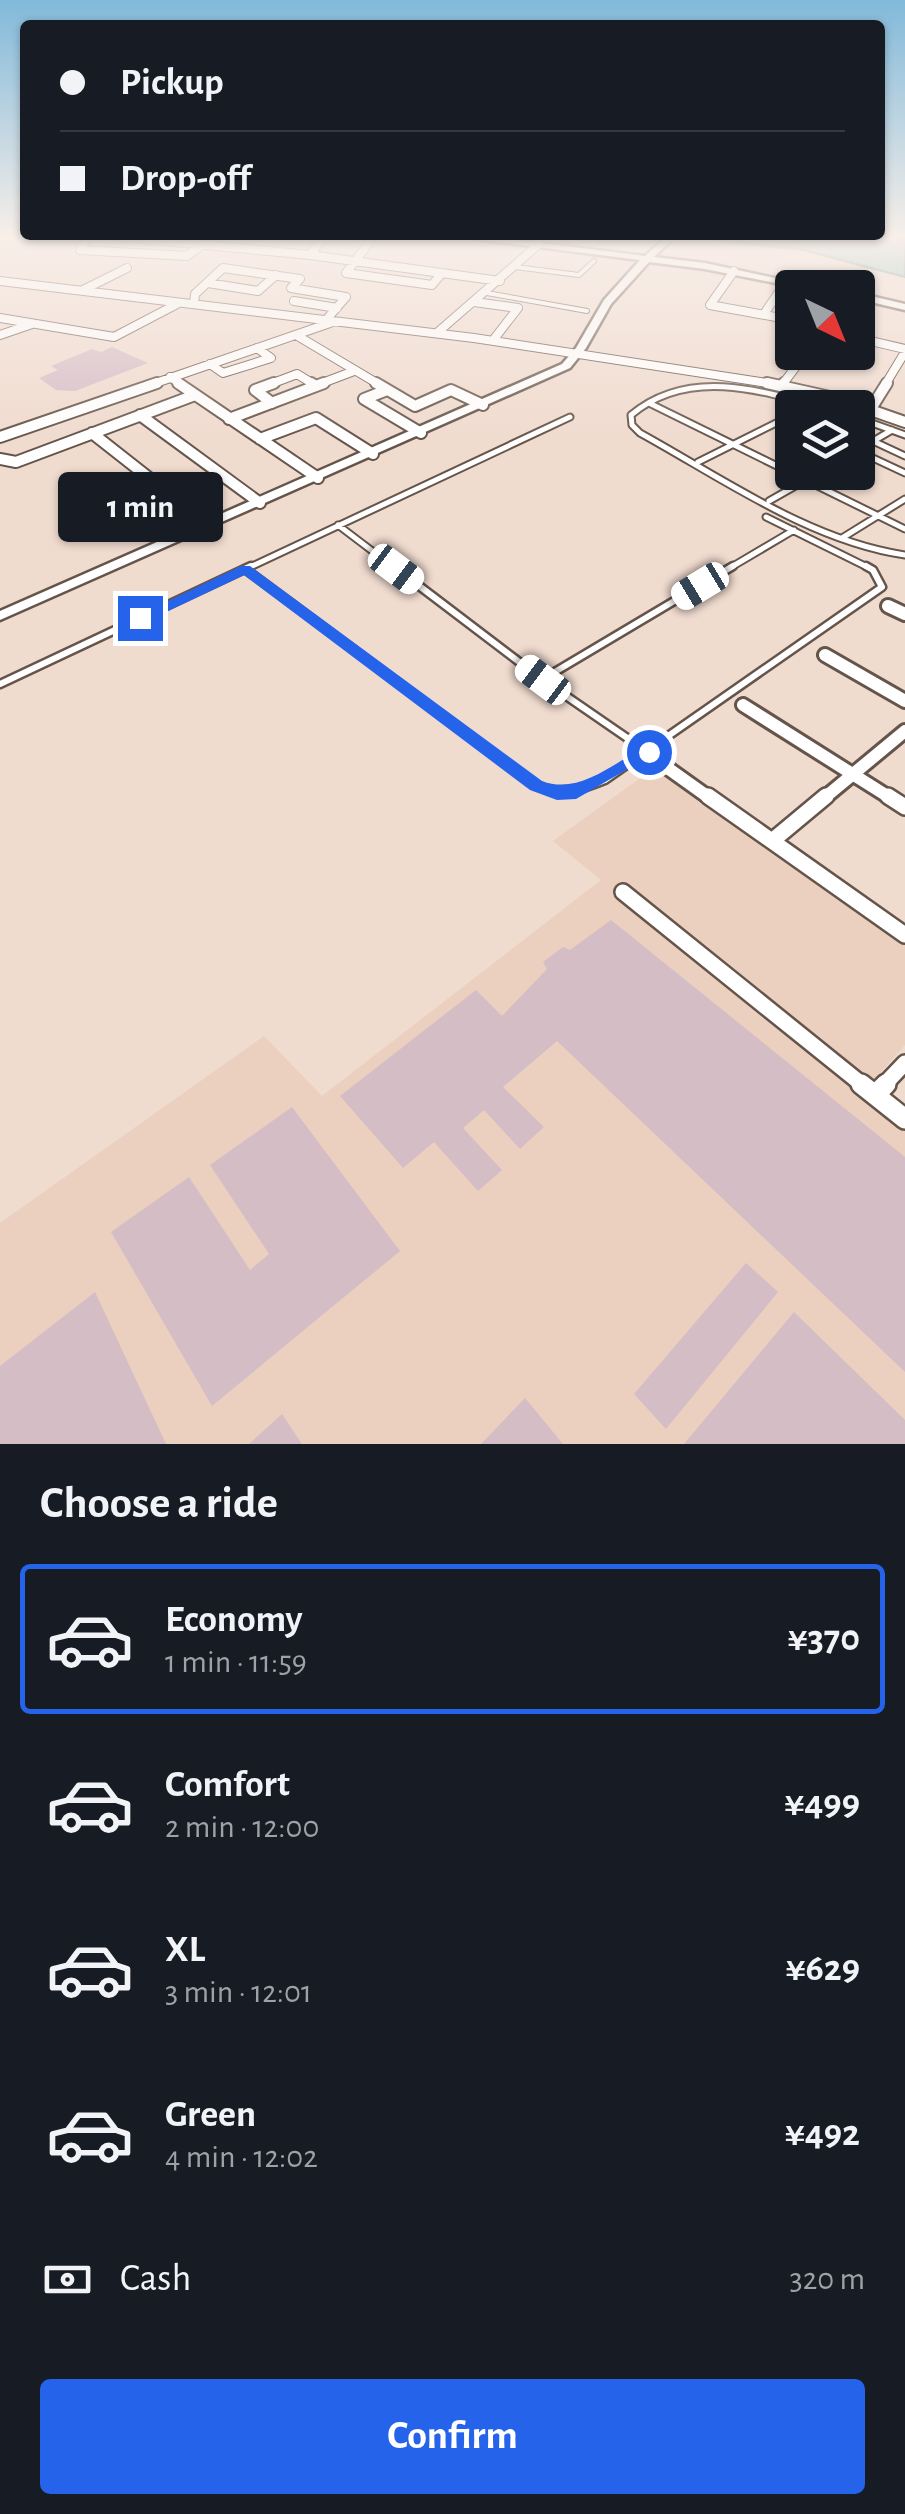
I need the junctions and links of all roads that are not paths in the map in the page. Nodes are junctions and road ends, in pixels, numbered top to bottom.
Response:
1 (176, 304) edge
2 (197, 304) edge
3 (314, 304) edge
4 (339, 304) edge
5 (471, 304) edge
6 (492, 304) edge
7 (550, 304) edge
8 (608, 304) edge
9 (710, 304) edge
10 (771, 304) edge
11 (336, 308) junction
12 (586, 311) dead end
13 (764, 314) junction
14 (775, 316) edge
15 (0, 318) edge
16 (332, 320) junction
17 (34, 323) junction
18 (438, 332) junction
19 (0, 335) edge
20 (296, 335) junction
21 (494, 339) junction
22 (875, 342) edge
23 (256, 348) junction
24 (905, 350) edge
25 (579, 352) junction
26 (210, 364) junction
27 (794, 370) edge
28 (354, 371) junction
29 (170, 377) junction
30 (316, 386) junction
31 (781, 386) junction
32 (387, 390) junction
33 (798, 390) edge
34 (196, 394) junction
35 (775, 399) edge
36 (272, 403) junction
37 (648, 403) junction
38 (875, 403) edge
39 (483, 406) junction
40 (875, 409) edge
41 (140, 415) junction
42 (570, 417) dead end
43 (229, 420) junction
44 (905, 422) edge
45 (875, 424) edge
46 (775, 425) edge
47 (893, 430) junction
48 (92, 433) junction
49 (421, 433) junction
50 (905, 435) edge
51 (0, 437) edge
52 (260, 440) junction
53 (875, 441) edge
54 (875, 443) edge
55 (734, 445) junction
56 (373, 454) junction
57 (905, 456) edge
58 (0, 459) edge
59 (875, 459) edge
60 (696, 462) junction
61 (775, 465) edge
62 (905, 474) edge
63 (318, 478) junction
64 (788, 490) edge
65 (826, 490) edge
66 (905, 499) edge
67 (769, 501) junction
68 (260, 503) junction
69 (878, 516) junction
70 (766, 517) dead end
71 (209, 525) junction
72 (338, 525) junction
73 (795, 529) junction
74 (905, 530) edge
75 (842, 538) junction
76 (905, 554) edge
77 (246, 569) junction
78 (888, 606) dead end
79 (905, 614) edge
80 (0, 616) edge
81 (825, 655) dead end
82 (543, 680) junction
83 (0, 684) edge
84 (905, 701) edge
85 (744, 705) dead end
86 (905, 731) edge
87 (649, 752) junction
88 (662, 764) dead end
89 (852, 774) junction
90 (905, 807) edge
91 (772, 841) junction
92 (624, 892) dead end
93 (905, 934) edge
94 (905, 1063) edge
95 (876, 1094) junction
96 (905, 1119) edge

1 - 17 street
2 - 16 street
3 - 11 street
4 - 11 street
5 - 18 street
6 - 21 street
7 - 12 lane
8 - 25 street
9 - 13 street
10 - 13 street
11 - 16 street
13 - 14 street
15 - 17 street
16 - 18 street
16 - 20 street
17 - 19 street
18 - 21 street
20 - 23 street
20 - 28 street
21 - 25 street
22 - 24 street
23 - 26 street
23 - 26 street
24 - 38 street
25 - 31 street
25 - 39 street
26 - 29 street
27 - 31 street
28 - 30 street
28 - 32 street
29 - 34 street
29 - 51 street
30 - 36 street
30 - 36 street
31 - 33 street
32 - 39 street
32 - 49 street
34 - 41 street
34 - 43 street
35 - 37 lane
36 - 43 street
37 - 55 lane
37 - 60 lane
39 - 49 street
40 - 44 street
41 - 48 street
41 - 68 street
42 - 72 lane
43 - 52 street
45 - 47 lane
46 - 55 lane
47 - 50 lane
47 - 53 lane
48 - 58 street
48 - 71 street
49 - 56 street
52 - 56 street
52 - 63 street
54 - 57 lane
55 - 60 lane
55 - 61 lane
56 - 63 street
59 - 62 lane
60 - 67 lane
63 - 68 street
64 - 67 lane
65 - 69 lane
66 - 69 lane
67 - 75 lane
68 - 71 street
69 - 74 lane
69 - 75 lane
70 - 73 lane
71 - 80 street
72 - 77 lane
72 - 82 lane
73 - 82 lane
73 - 87 lane
75 - 76 lane
77 - 83 lane
77 - 87 lane
78 - 79 street
81 - 84 street
82 - 87 lane
85 - 89 street
86 - 89 street
88 - 91 street
89 - 90 street
89 - 91 street
91 - 93 street
92 - 95 street
94 - 95 street
95 - 96 street

